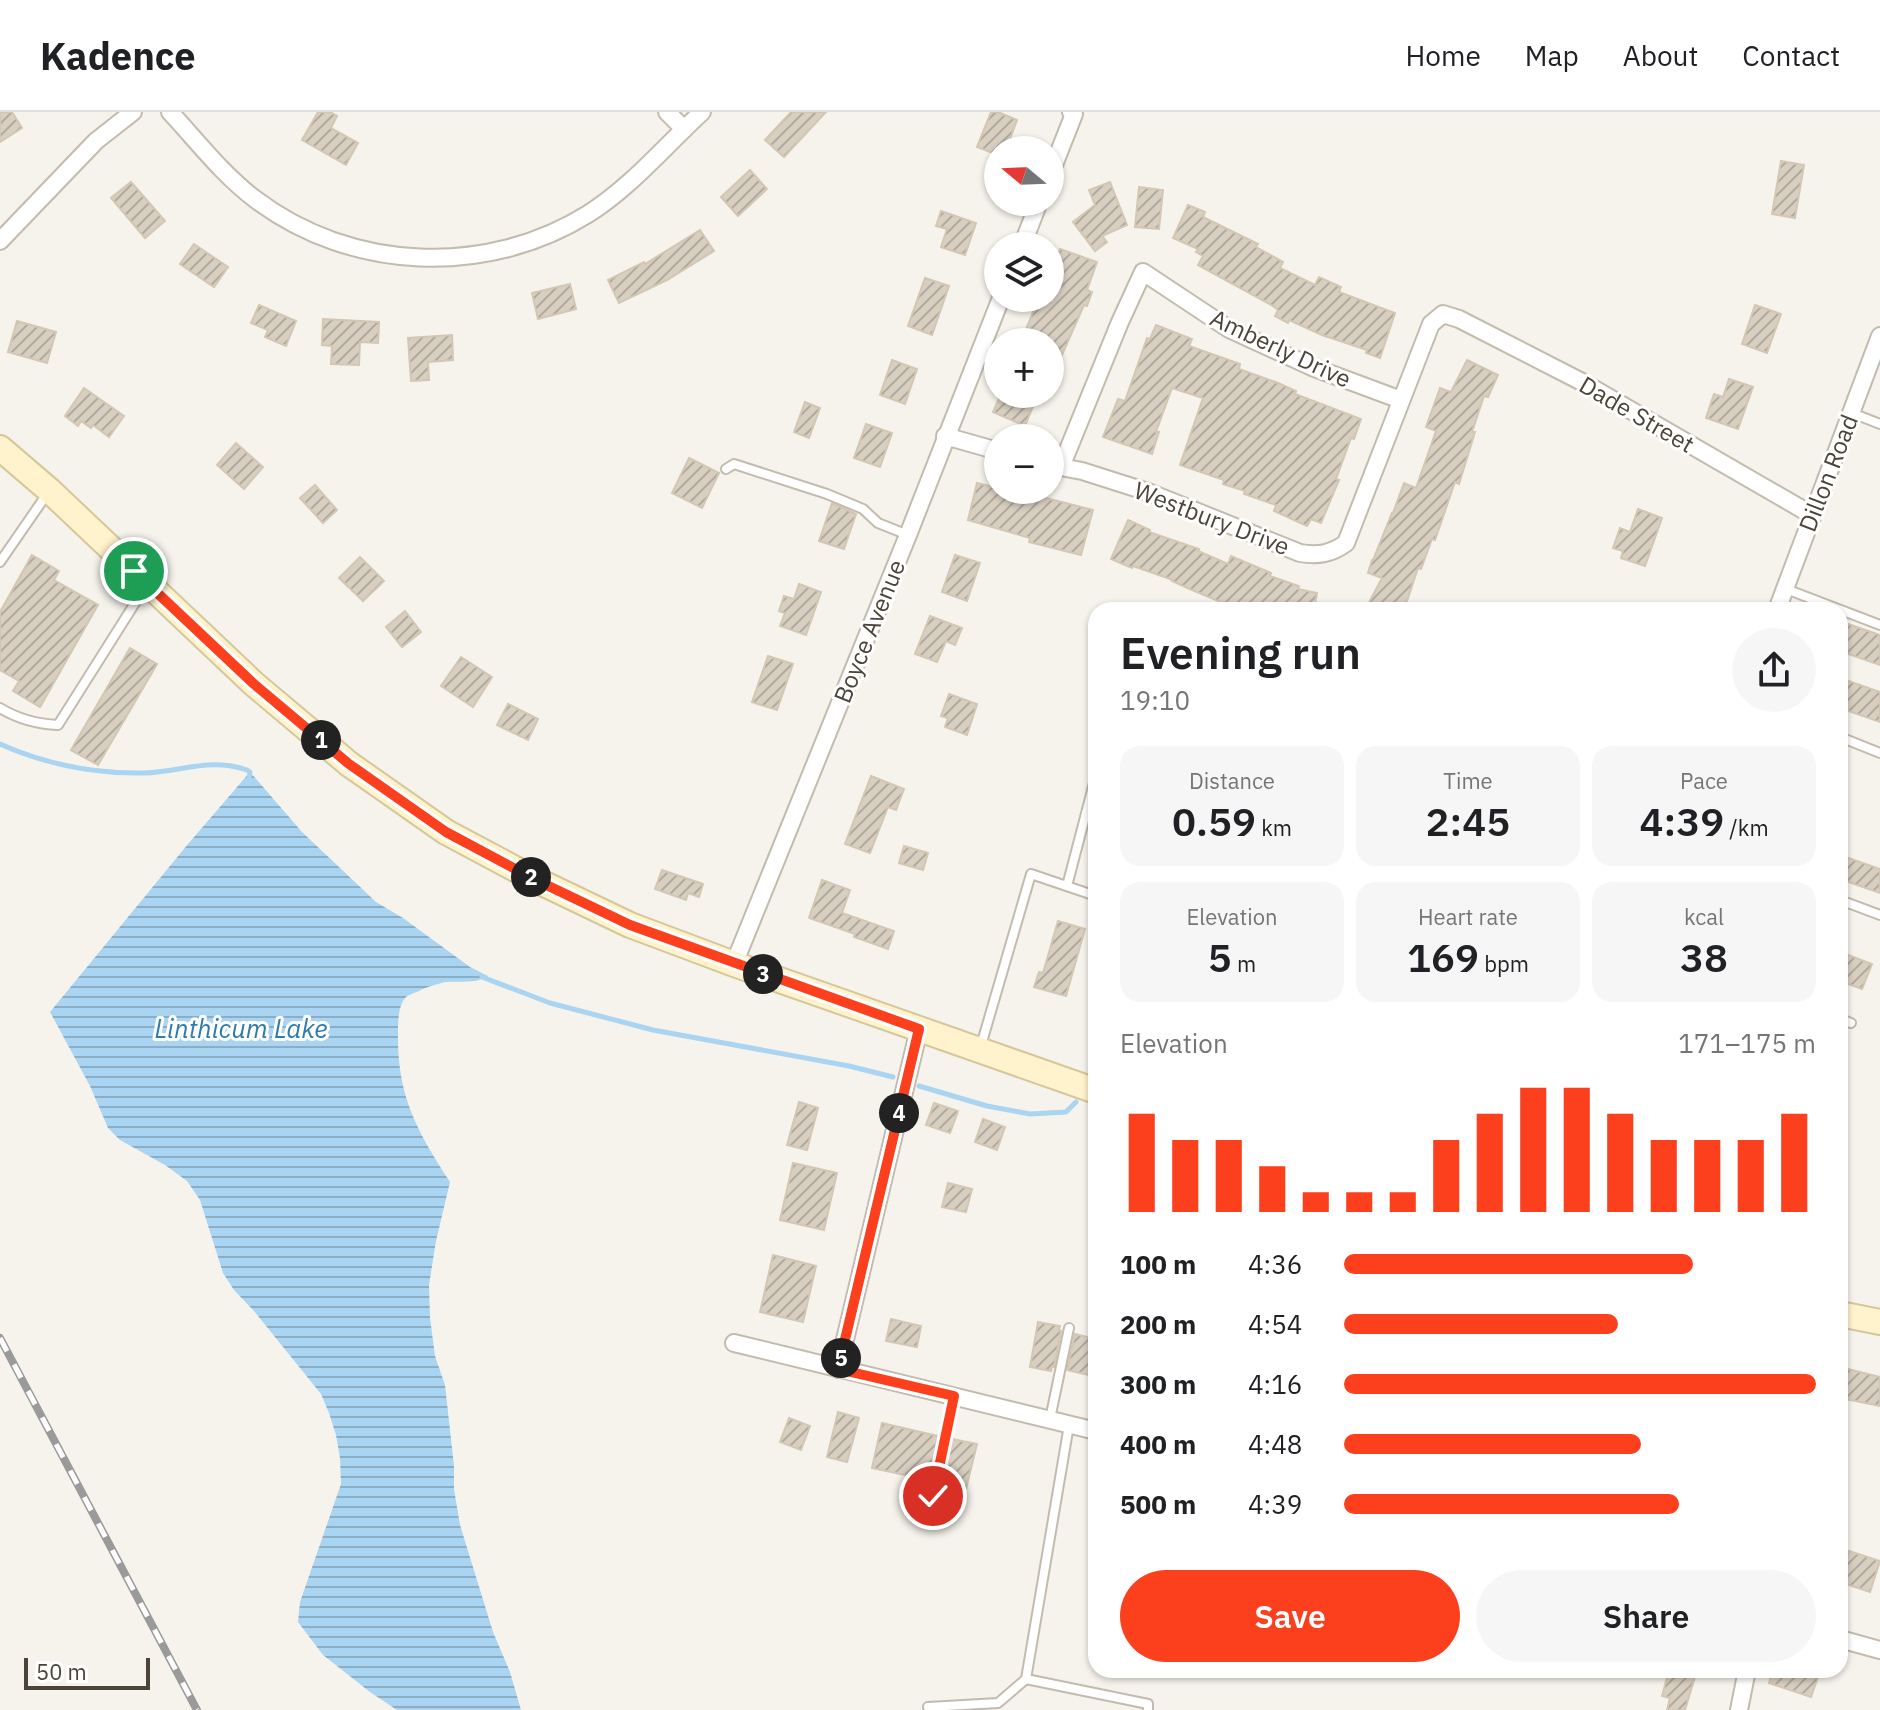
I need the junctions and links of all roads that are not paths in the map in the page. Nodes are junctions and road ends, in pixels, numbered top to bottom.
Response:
1 (133, 112) edge
2 (170, 112) edge
3 (667, 112) edge
4 (702, 112) edge
5 (1072, 112) edge
6 (684, 129) junction
7 (1064, 139) edge
8 (0, 241) edge
9 (995, 312) edge
10 (1459, 319) joint
11 (1880, 336) edge
12 (1401, 400) junction
13 (1851, 412) junction
14 (1880, 424) edge
15 (945, 436) junction
16 (1064, 446) edge
17 (984, 447) edge
18 (0, 448) edge
19 (1064, 468) edge
20 (726, 469) dead end
21 (49, 490) junction
22 (1812, 515) junction
23 (908, 535) junction
24 (0, 562) edge
25 (147, 584) junction
26 (1785, 589) junction
27 (1780, 602) edge
28 (1819, 602) edge
29 (1848, 613) edge
30 (1880, 625) edge
31 (0, 708) edge
32 (1848, 740) edge
33 (1880, 753) edge
34 (1088, 806) edge
35 (1067, 886) junction
36 (1088, 893) edge
37 (1848, 903) edge
38 (1880, 915) edge
39 (734, 964) junction
40 (1848, 1022) edge
41 (1851, 1023) dead end
42 (919, 1029) junction
43 (979, 1050) junction
44 (1088, 1088) edge
45 (1848, 1316) edge
46 (1880, 1322) edge
47 (1069, 1328) dead end
48 (734, 1343) dead end
49 (838, 1369) junction
50 (954, 1396) junction
51 (1050, 1419) junction
52 (1069, 1424) junction
53 (1088, 1429) edge
54 (933, 1496) dead end
55 (1848, 1641) edge
56 (1880, 1650) edge
57 (1745, 1678) edge
58 (1026, 1679) junction
59 (997, 1706) edge
60 (928, 1707) dead end
61 (1148, 1710) edge
62 (1739, 1710) edge

1 - 8 street
2 - 6 street
3 - 6 street
4 - 6 street
5 - 7 street
9 - 15 street, Boyce Avenue
10 - 12 street, Westbury Drive
10 - 22 street, Dade Street
11 - 13 street, Dillon Road
12 - 16 street, Amberly Drive
12 - 19 street, Westbury Drive
13 - 14 lane
13 - 22 street, Dillon Road
15 - 17 street
15 - 23 street, Boyce Avenue
18 - 21 street
20 - 23 lane
21 - 24 lane
21 - 25 street
22 - 26 street, Dillon Road
23 - 39 street, Boyce Avenue
25 - 31 lane
25 - 39 street
26 - 27 street, Dillon Road
26 - 28 lane
29 - 30 lane
32 - 33 lane
34 - 35 lane
35 - 36 lane
35 - 43 lane
37 - 38 lane
39 - 42 street
40 - 41 lane
42 - 43 street
42 - 49 street
43 - 44 street
45 - 46 street
47 - 51 lane
48 - 49 street
49 - 50 street
50 - 51 street
50 - 54 lane
51 - 52 street
52 - 53 street
52 - 58 lane
55 - 56 street
57 - 62 street
58 - 59 lane
58 - 61 lane
59 - 60 lane

